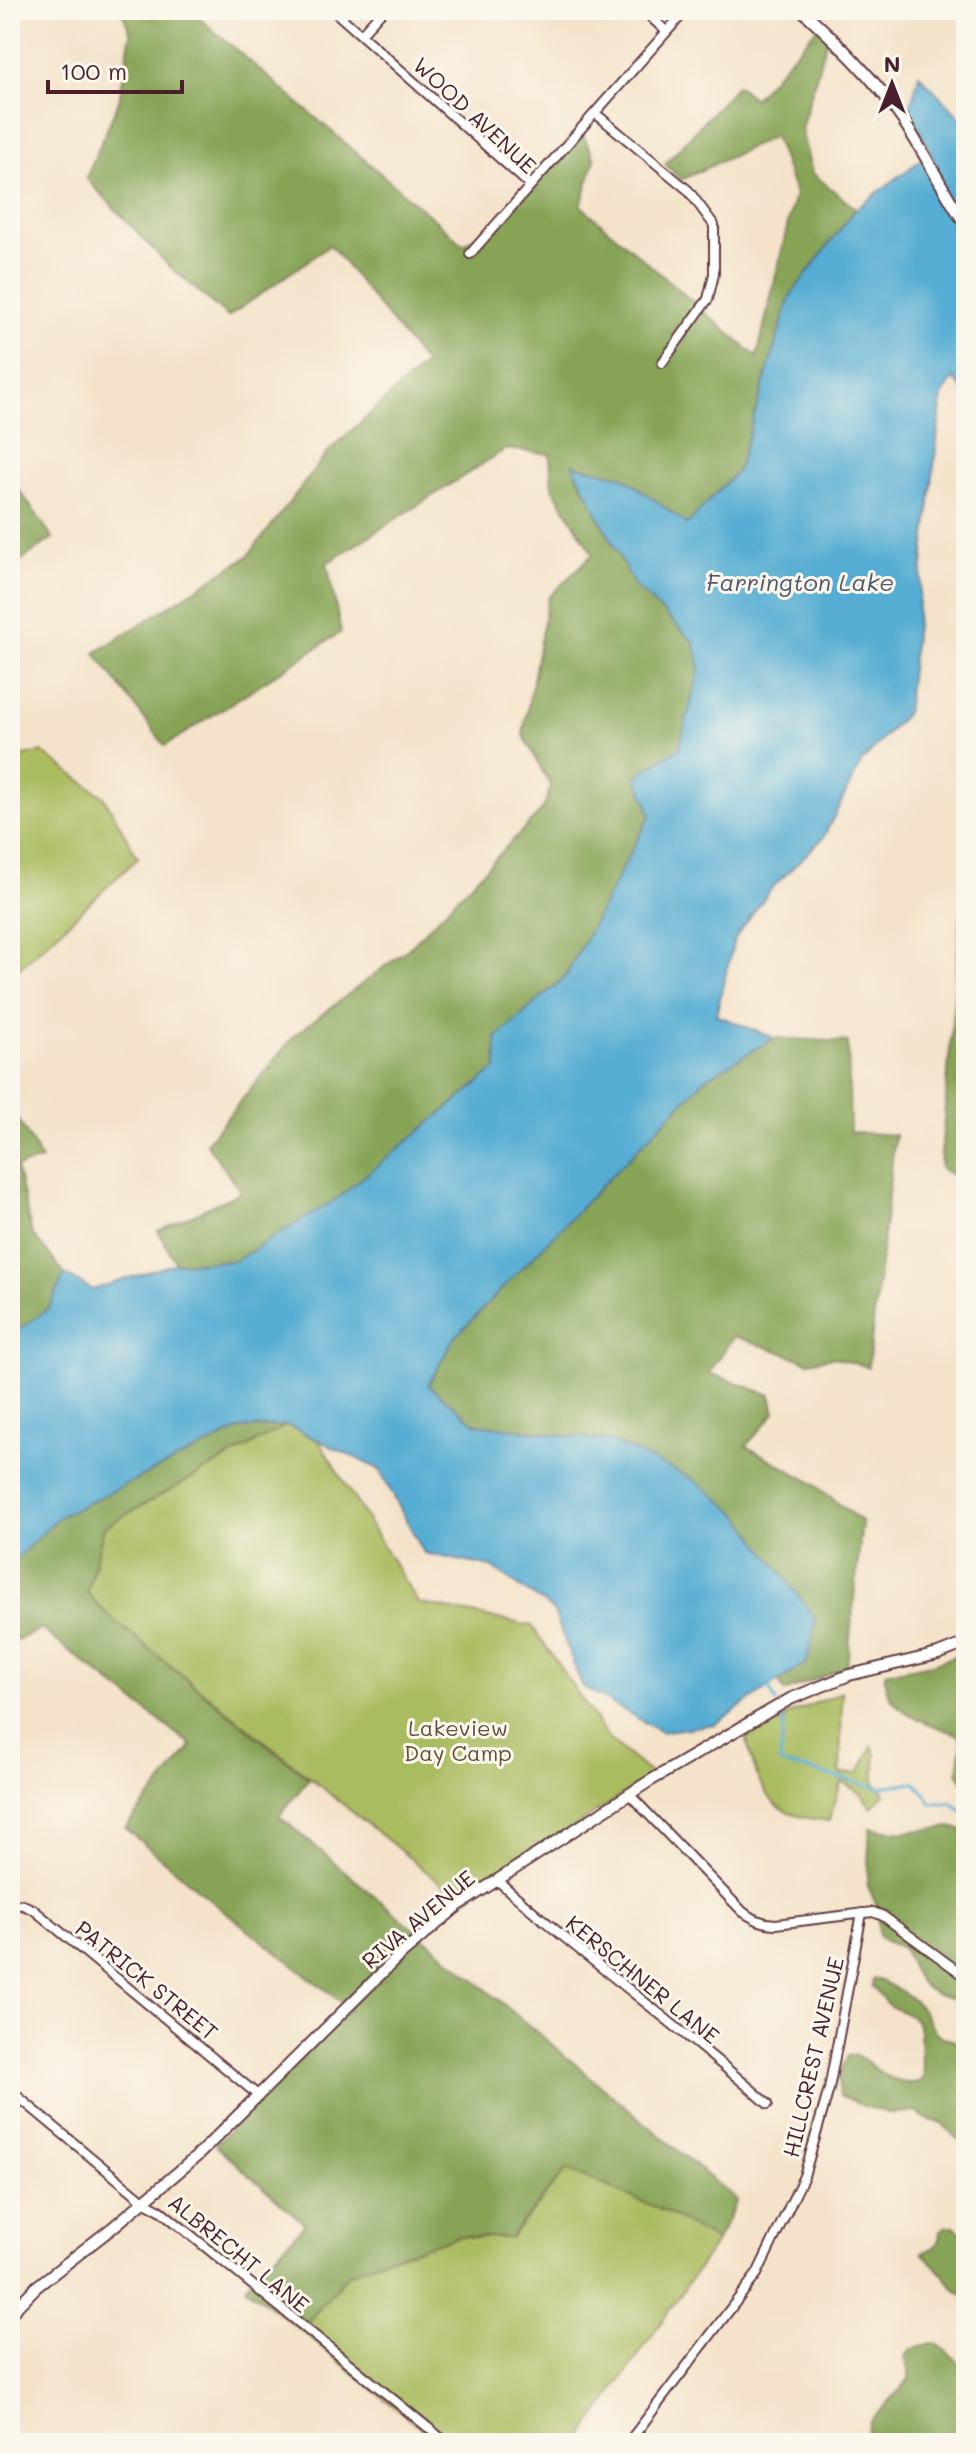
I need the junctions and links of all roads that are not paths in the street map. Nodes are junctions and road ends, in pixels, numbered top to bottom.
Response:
1 (333, 10) edge
2 (383, 10) edge
3 (643, 10) edge
4 (686, 10) edge
5 (802, 10) edge
6 (666, 31) junction
7 (361, 34) junction
8 (595, 113) junction
9 (530, 185) junction
10 (966, 225) edge
11 (470, 254) dead end
12 (662, 363) dead end
13 (966, 1643) edge
14 (629, 1794) junction
15 (497, 1880) junction
16 (10, 1913) edge
17 (862, 1913) junction
18 (966, 1977) edge
19 (10, 2090) edge
20 (259, 2096) junction
21 (768, 2104) dead end
22 (145, 2202) junction
23 (10, 2314) edge
24 (447, 2443) edge
25 (628, 2443) edge

1 - 7 street, WOOD AVENUE
2 - 7 street
3 - 6 street
4 - 6 street
5 - 10 street
6 - 8 street
7 - 9 street, WOOD AVENUE
8 - 9 street
8 - 12 street
9 - 11 street, WOOD AVENUE
13 - 14 street, RIVA AVENUE
14 - 15 street, RIVA AVENUE
14 - 17 street
15 - 20 street, RIVA AVENUE
15 - 21 street, KERSCHNER LANE
16 - 20 street, PATRICK STREET
17 - 18 street
17 - 25 street, HILLCREST AVENUE
19 - 22 street, ALBRECHT LANE
20 - 22 street, RIVA AVENUE
22 - 23 street, RIVA AVENUE
22 - 24 street, ALBRECHT LANE

